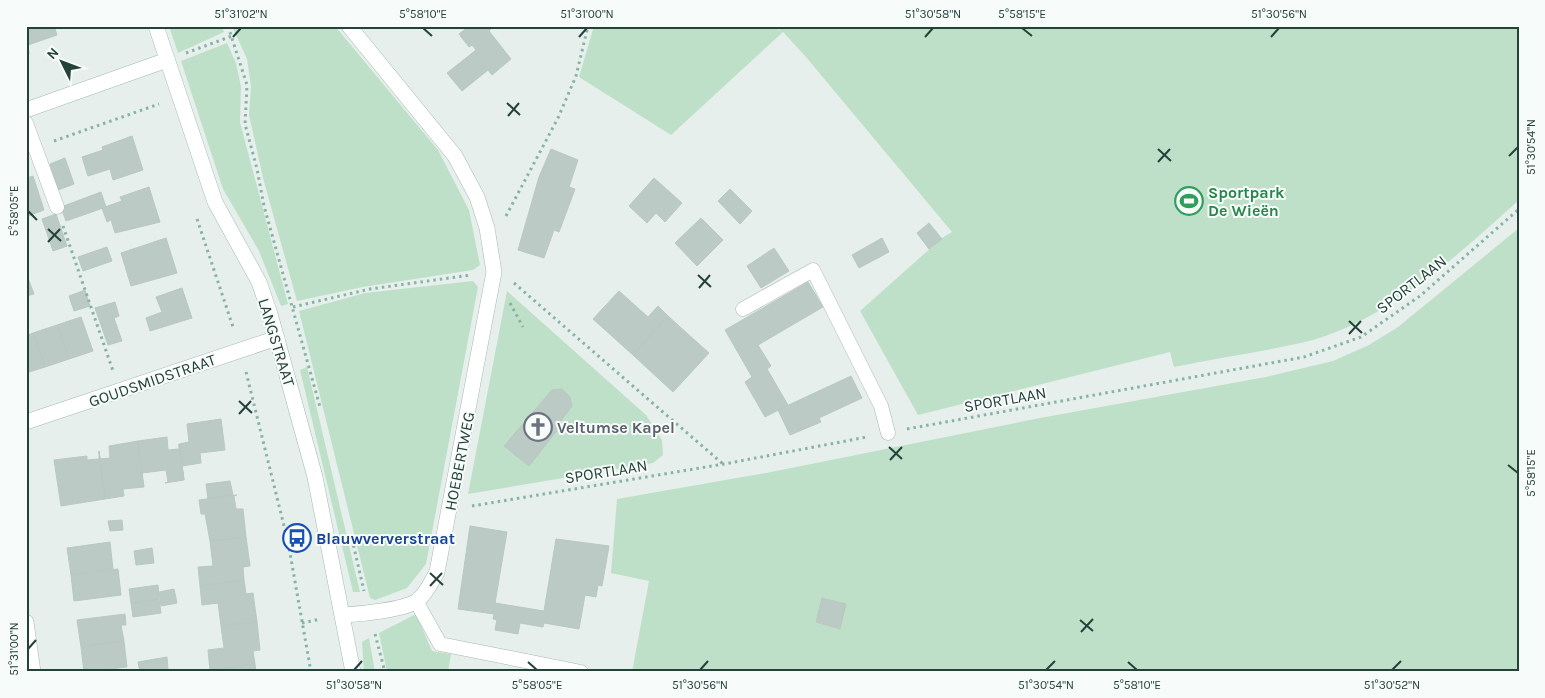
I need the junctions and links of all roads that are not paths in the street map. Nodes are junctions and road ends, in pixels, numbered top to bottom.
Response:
1 (156, 26) edge
2 (349, 26) edge
3 (167, 60) junction
4 (26, 110) edge
5 (26, 123) edge
6 (57, 207) road end
7 (743, 309) dead end
8 (277, 338) junction
9 (26, 422) edge
10 (888, 433) road end
11 (416, 601) junction
12 (344, 615) junction
13 (26, 622) edge
14 (33, 672) edge
15 (353, 672) edge
16 (581, 672) edge

1 - 3 street, LANGSTRAAT
2 - 11 street, HOEBERTWEG
3 - 4 street
3 - 8 street, LANGSTRAAT
5 - 6 lane
7 - 10 lane
8 - 9 street, GOUDSMIDSTRAAT
8 - 12 street, LANGSTRAAT
11 - 12 street
11 - 16 lane
12 - 15 street, LANGSTRAAT
13 - 14 street

